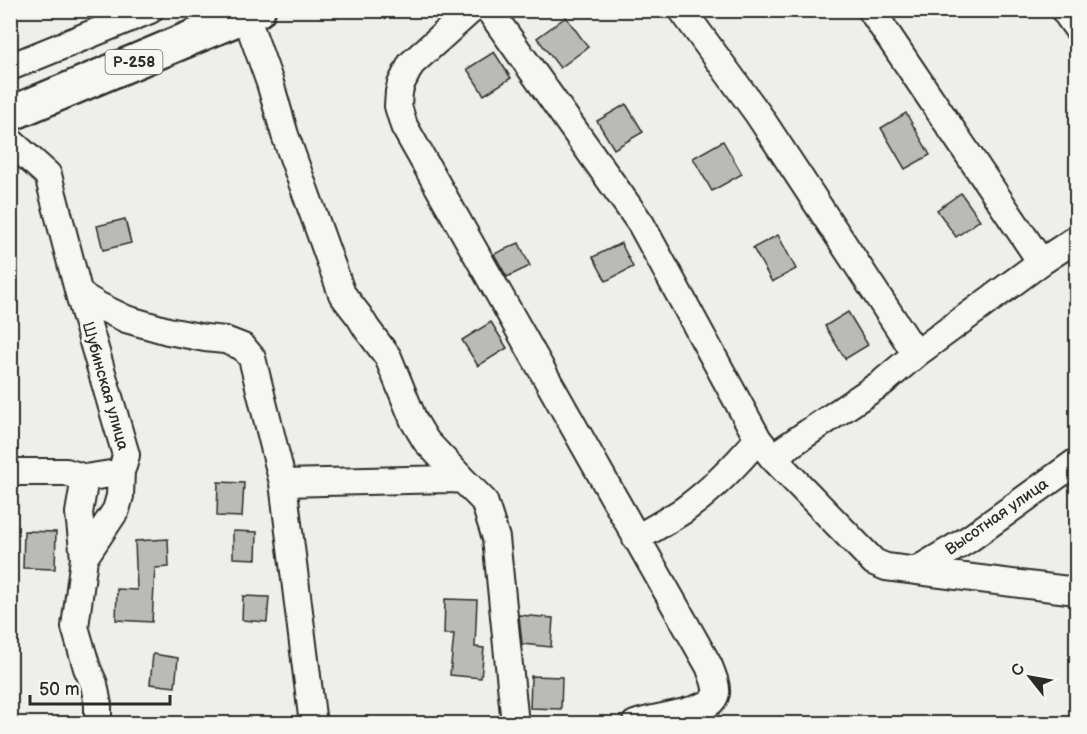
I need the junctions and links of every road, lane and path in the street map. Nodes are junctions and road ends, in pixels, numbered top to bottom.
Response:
1 (150, 10) edge
2 (471, 10) edge
3 (489, 10) edge
4 (682, 10) edge
5 (871, 10) edge
6 (1064, 10) edge
7 (252, 13) edge
8 (1077, 27) edge
9 (10, 67) edge
10 (11, 125) edge
11 (1077, 238) edge
12 (1041, 262) junction
13 (79, 294) junction
14 (916, 354) junction
15 (765, 448) junction
16 (1077, 462) edge
17 (121, 471) junction
18 (10, 472) edge
19 (85, 478) junction
20 (463, 480) junction
21 (284, 483) junction
22 (636, 538) junction
23 (84, 558) junction
24 (916, 570) junction
25 (1077, 591) edge
26 (98, 723) edge
27 (313, 723) edge
28 (515, 723) edge
29 (635, 723) edge

1 - 9 street
2 - 22 street
3 - 15 street
4 - 14 street
5 - 12 street
6 - 8 street
7 - 10 highway, Р-258
7 - 20 street
10 - 13 street, Шубинская улица
11 - 12 street
12 - 14 street
13 - 17 street, Шубинская улица
13 - 21 street
14 - 15 street
15 - 22 street
15 - 24 street
16 - 24 street, Высотная улица
17 - 19 street, Шубинская улица
17 - 23 street
18 - 19 street
19 - 23 street
20 - 21 street
20 - 28 street
21 - 27 street
22 - 29 street
23 - 26 street
24 - 25 street

